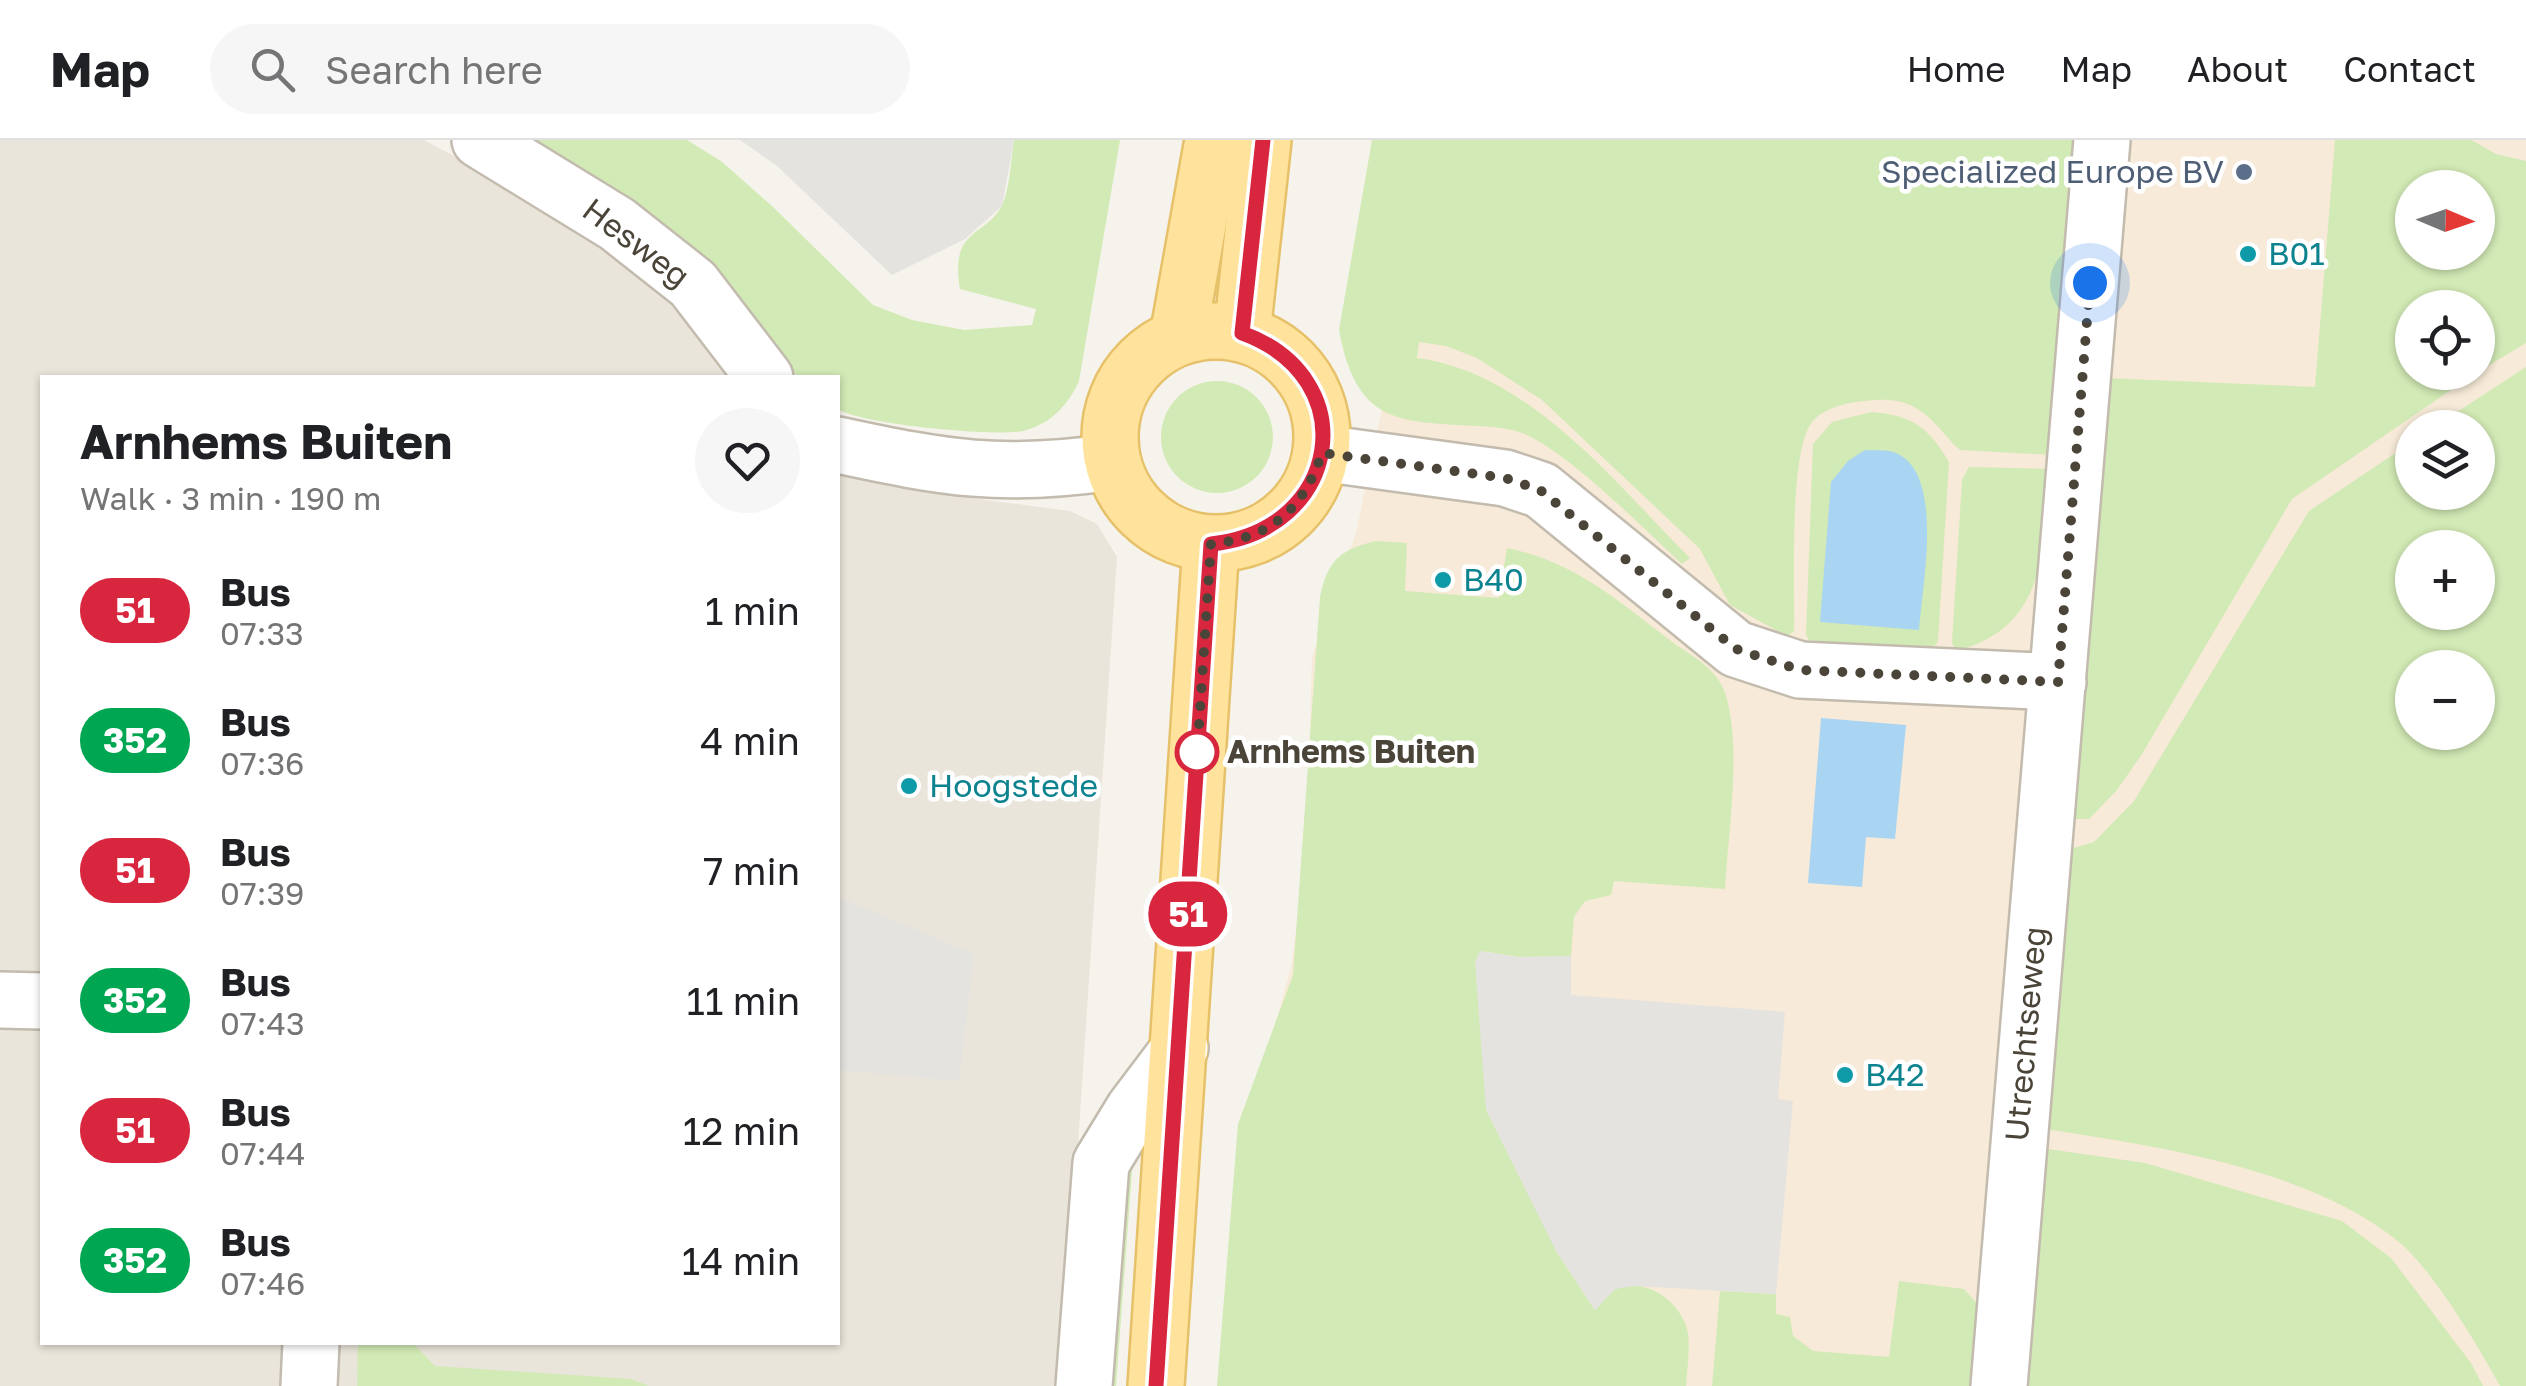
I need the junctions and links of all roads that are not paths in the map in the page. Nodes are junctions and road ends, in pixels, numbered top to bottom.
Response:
1 (480, 140) edge
2 (1213, 140) edge
3 (1264, 140) edge
4 (2102, 140) edge
5 (1242, 333) junction
6 (1178, 337) junction
7 (762, 375) edge
8 (840, 445) edge
9 (1338, 456) junction
10 (1112, 462) junction
11 (1211, 544) junction
12 (2058, 682) junction
13 (0, 1000) edge
14 (40, 1001) edge
15 (1180, 1048) junction
16 (310, 1345) edge
17 (309, 1386) edge
18 (1084, 1386) edge
19 (1156, 1386) edge
20 (1998, 1386) edge

1 - 7 street, Hesweg
2 - 6 main road
3 - 5 main road
4 - 12 street, Utrechtseweg
5 - 6 main road
5 - 9 main road
6 - 10 main road
8 - 10 street
9 - 11 main road
9 - 12 street
10 - 11 main road
11 - 15 main road
12 - 20 street, Utrechtseweg
13 - 14 street
15 - 18 street
15 - 19 main road
16 - 17 street

